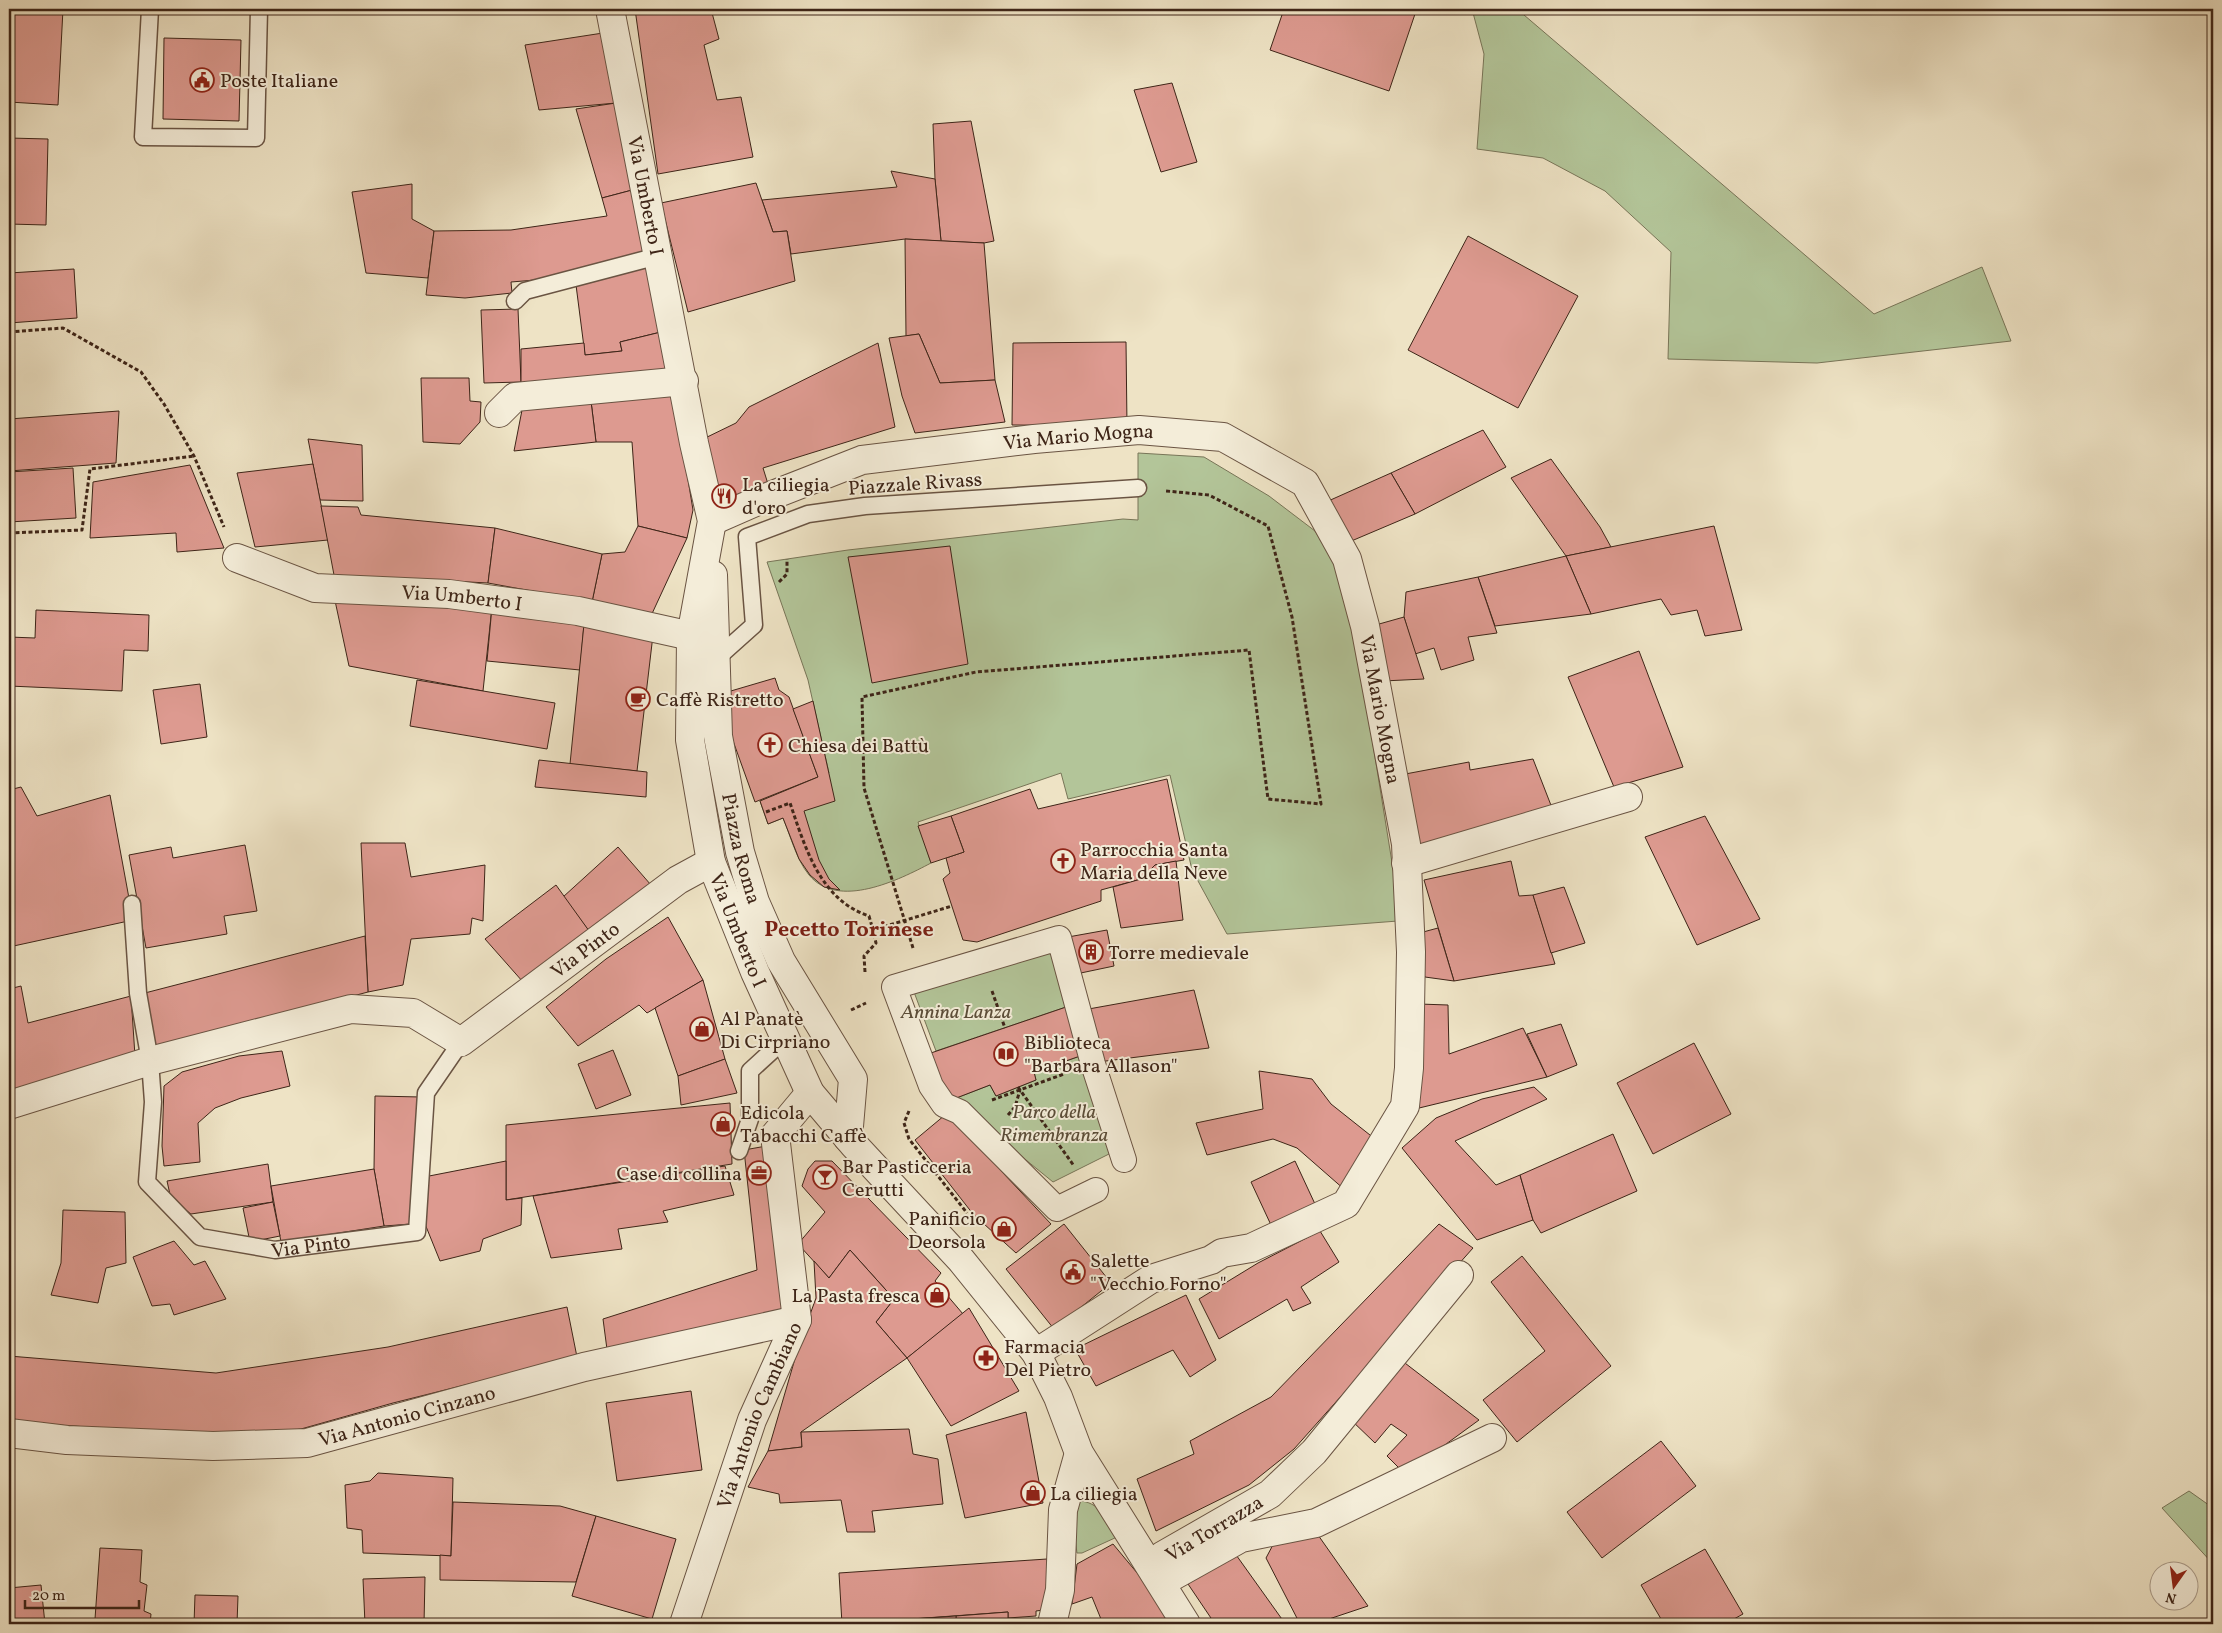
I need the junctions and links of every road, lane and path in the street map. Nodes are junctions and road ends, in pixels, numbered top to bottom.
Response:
1 (150, 9) edge
2 (259, 9) edge
3 (610, 9) edge
4 (658, 256) junction
5 (515, 301) dead end
6 (9, 332) edge
7 (684, 381) junction
8 (498, 413) dead end
9 (194, 456) junction
10 (1138, 488) joint
11 (710, 529) junction
12 (9, 533) edge
13 (237, 558) joint
14 (787, 559) dead end
15 (775, 586) dead end
16 (691, 636) junction
17 (716, 659) junction
18 (1628, 797) dead end
19 (764, 812) dead end
20 (711, 862) junction
21 (1406, 864) junction
22 (132, 904) dead end
23 (952, 906) dead end
24 (905, 921) junction
25 (873, 930) junction
26 (865, 975) dead end
27 (922, 977) junction
28 (990, 986) dead end
29 (866, 994) dead end
30 (820, 1025) junction
31 (1005, 1028) dead end
32 (785, 1039) junction
33 (461, 1042) junction
34 (150, 1061) junction
35 (1093, 1064) junction
36 (1019, 1088) junction
37 (810, 1093) junction
38 (9, 1104) edge
39 (960, 1112) junction
40 (848, 1138) junction
41 (909, 1139) dead end
42 (739, 1151) dead end
43 (1124, 1160) dead end
44 (1096, 1190) joint
45 (972, 1220) dead end
46 (1458, 1275) dead end
47 (797, 1320) junction
48 (1036, 1353) junction
49 (9, 1434) edge
50 (1492, 1438) dead end
51 (1078, 1453) junction
52 (1154, 1572) junction
53 (684, 1624) edge
54 (1052, 1624) edge
55 (1186, 1624) edge

1 - 2 lane
3 - 4 street, Via Umberto I
4 - 5 lane
4 - 7 street, Via Umberto I
6 - 9 path
7 - 8 street
7 - 11 street, Via Umberto I
9 - 12 path
9 - 13 path
10 - 17 lane, Piazzale Rivass
10 - 24 path
11 - 16 street, Via Umberto I
11 - 17 street, Piazza Roma
11 - 21 street, Via Mario Mogna
13 - 16 street, Via Umberto I
14 - 15 path
16 - 20 street, Via Umberto I
17 - 30 street, Piazza Roma
18 - 21 street
19 - 25 path
20 - 32 street, Via Umberto I
20 - 33 street, Via Pinto
21 - 48 street, Via Mario Mogna
22 - 34 lane, Via Pinto
23 - 24 path
24 - 25 path
24 - 27 path
25 - 26 path
27 - 35 street
27 - 39 street
28 - 31 path
29 - 30 path
30 - 40 street, Piazza Roma
32 - 37 street, Via Umberto I
32 - 42 lane
33 - 34 street
33 - 34 lane, Via Pinto
34 - 38 street
35 - 36 path
35 - 43 street
36 - 39 path
36 - 44 path
37 - 40 street, Via Umberto I
37 - 47 street, Via Antonio Cambiano
39 - 44 street
40 - 48 street, Via Umberto I
41 - 45 path
46 - 52 street, Via Torrazza
47 - 49 street, Via Antonio Cinzano
47 - 53 street, Via Antonio Cambiano
48 - 51 street, Via Umberto I
50 - 52 street, Via Torrazza
51 - 52 street, Via Umberto I
51 - 54 street
52 - 55 street, Via Umberto I

